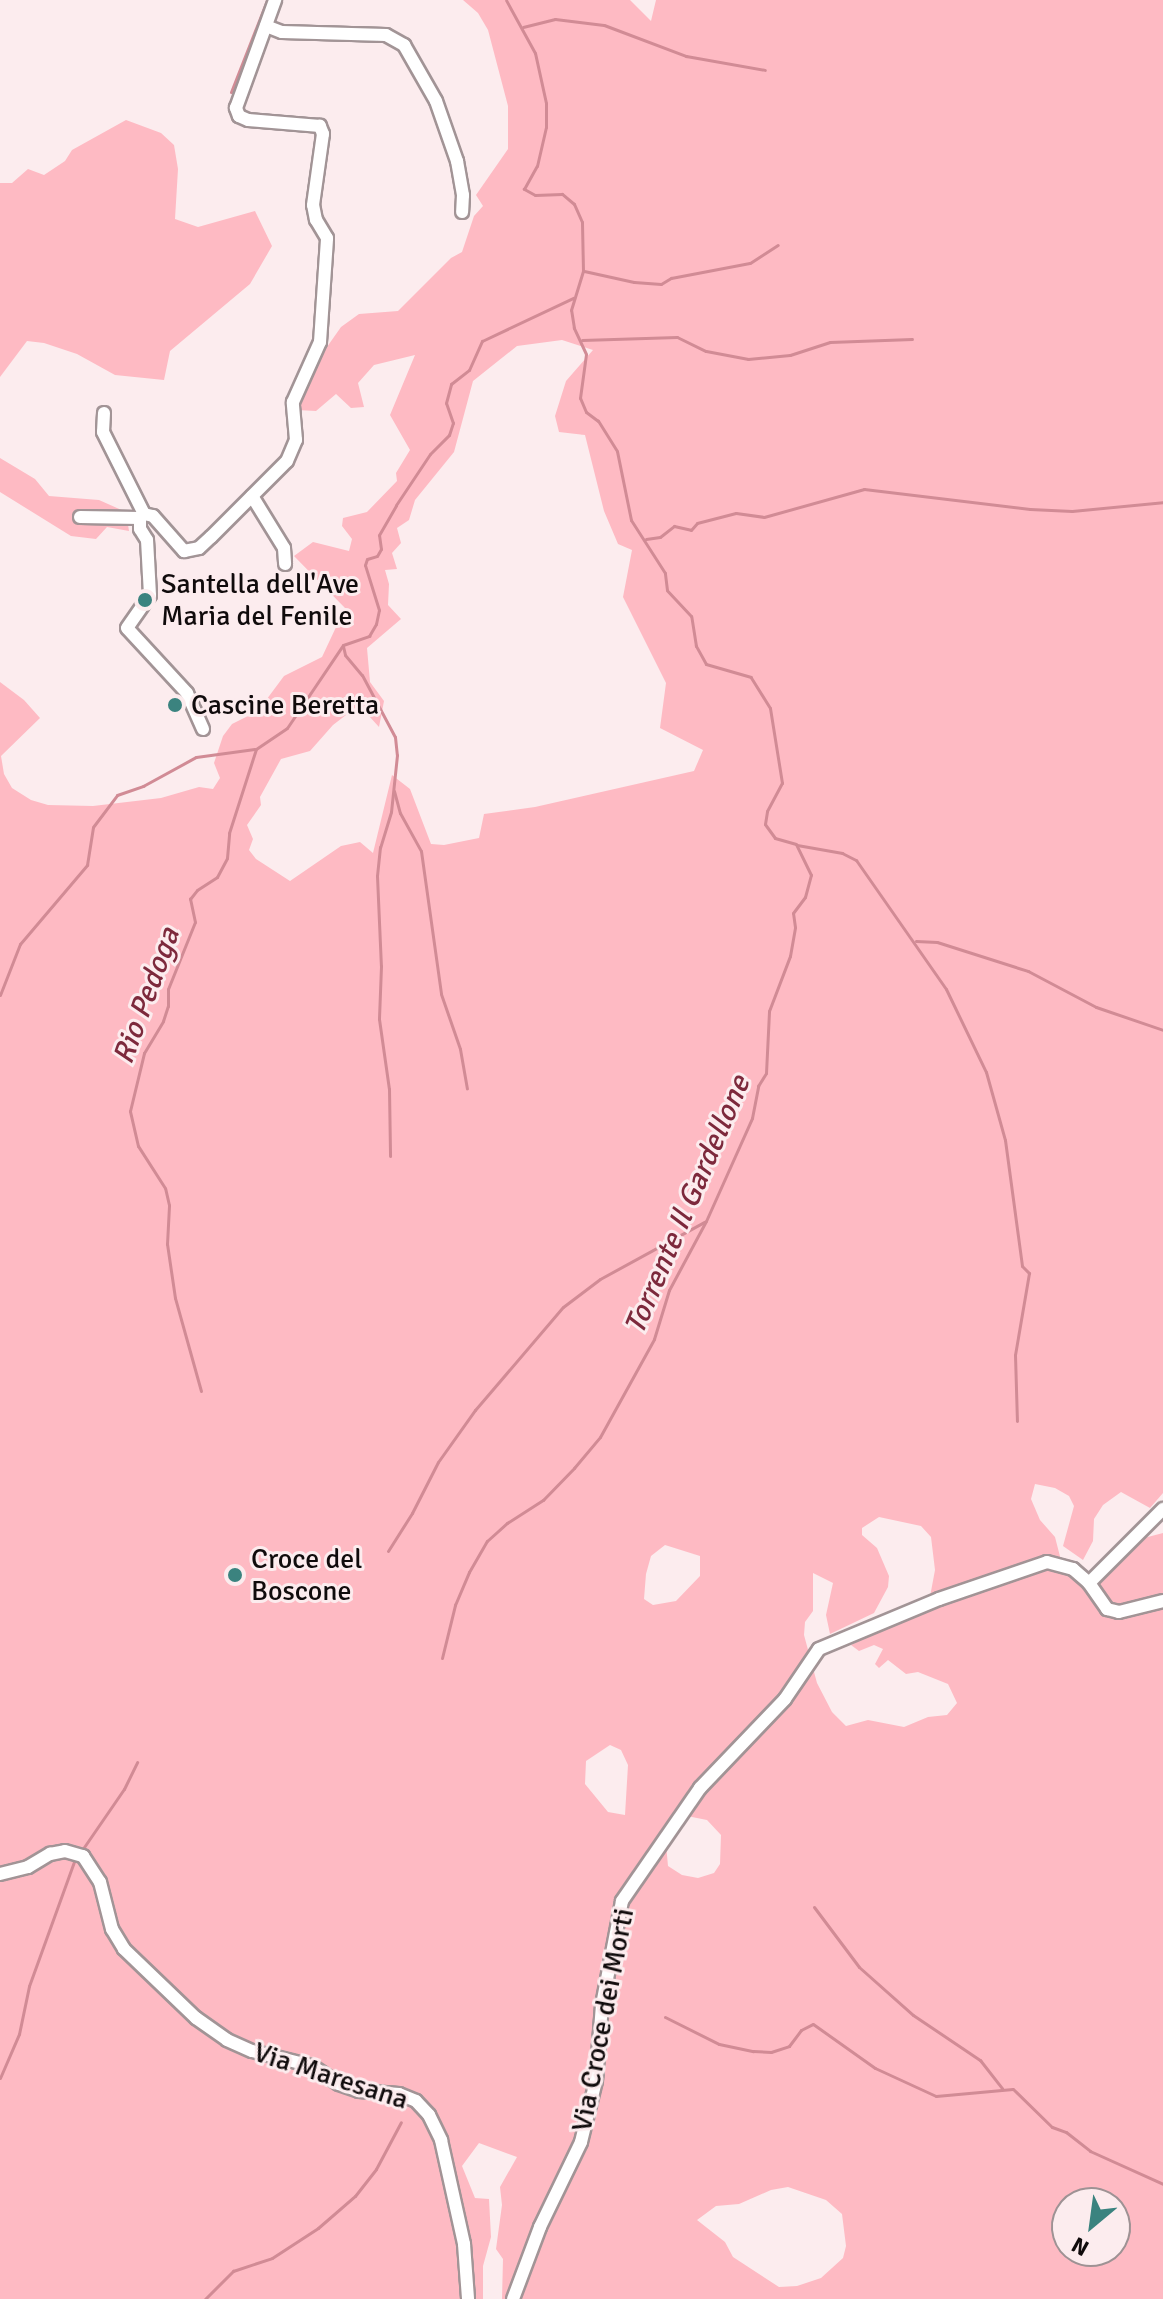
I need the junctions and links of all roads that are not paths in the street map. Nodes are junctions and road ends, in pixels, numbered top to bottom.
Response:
1 (275, 0) edge
2 (266, 26) junction
3 (462, 212) dead end
4 (104, 413) dead end
5 (252, 496) junction
6 (142, 516) junction
7 (80, 517) dead end
8 (285, 564) dead end
9 (203, 729) dead end
10 (1163, 1509) edge
11 (1089, 1583) junction
12 (1163, 1601) edge
13 (0, 1874) edge
14 (468, 2299) edge
15 (513, 2299) edge

1 - 2 street
2 - 3 street
2 - 5 street
4 - 6 street
5 - 6 street
5 - 8 street
6 - 7 street
6 - 9 street
10 - 11 street
11 - 12 street, Via Croce dei Morti
11 - 15 street, Via Croce dei Morti
13 - 14 street, Via Maresana

